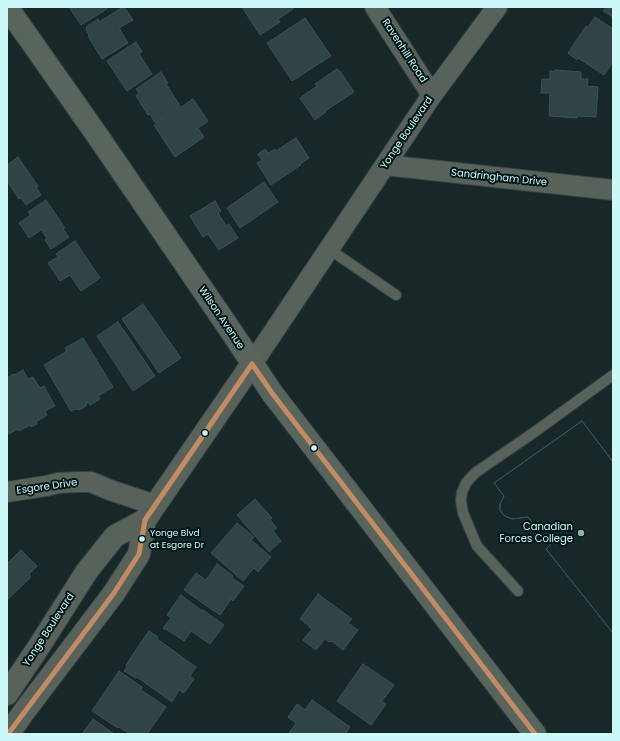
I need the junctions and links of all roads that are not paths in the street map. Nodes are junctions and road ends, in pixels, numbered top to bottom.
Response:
1 (7, 7) edge
2 (375, 7) edge
3 (497, 7) edge
4 (432, 95) junction
5 (385, 165) junction
6 (613, 190) edge
7 (329, 249) junction
8 (396, 295) dead end
9 (252, 364) junction
10 (613, 375) edge
11 (7, 492) edge
12 (150, 513) junction
13 (518, 591) dead end
14 (7, 694) edge
15 (8, 734) edge
16 (535, 734) edge

1 - 9 main road, Wilson Avenue
2 - 4 street, Ravenhill Road
3 - 4 street, Yonge Boulevard
4 - 5 street, Yonge Boulevard
5 - 6 street, Sandringham Drive
5 - 7 street, Yonge Boulevard
7 - 8 lane
7 - 9 street, Yonge Boulevard
9 - 12 street, Yonge Boulevard
9 - 16 main road, Wilson Avenue
10 - 13 lane
11 - 12 street, Esgore Drive
12 - 14 street, Yonge Boulevard
12 - 15 street, Yonge Boulevard

